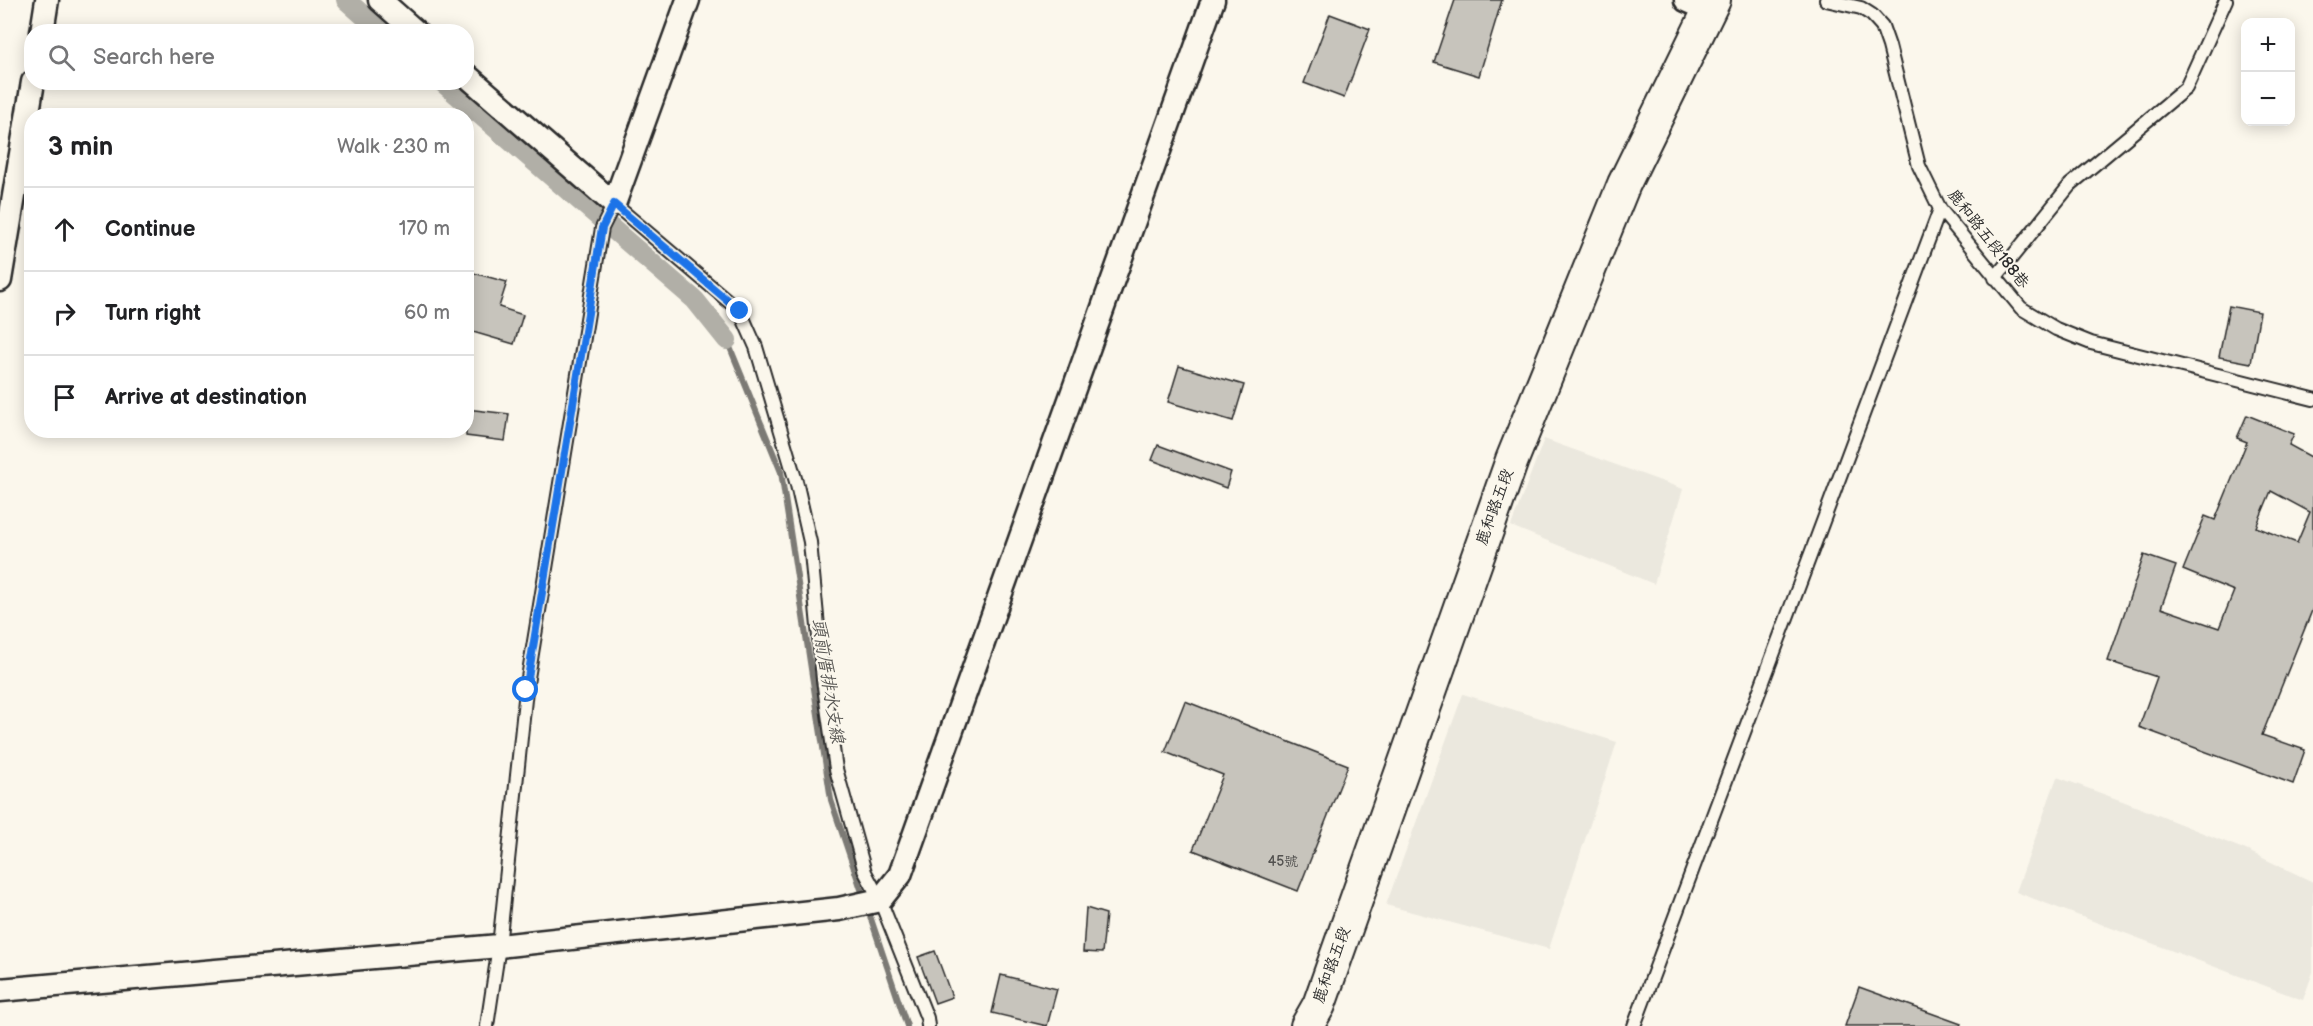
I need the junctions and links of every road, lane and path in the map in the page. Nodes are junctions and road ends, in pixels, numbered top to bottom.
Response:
1 (48, 0) edge
2 (380, 0) edge
3 (688, 0) edge
4 (1213, 0) edge
5 (1826, 0) edge
6 (2226, 0) edge
7 (1703, 3) edge
8 (44, 24) edge
9 (407, 24) edge
10 (474, 82) edge
11 (32, 90) edge
12 (29, 108) edge
13 (24, 136) edge
14 (614, 204) junction
15 (1940, 209) junction
16 (1995, 278) junction
17 (0, 280) edge
18 (2313, 399) edge
19 (880, 900) junction
20 (499, 946) junction
21 (0, 990) edge
22 (487, 1026) edge
23 (928, 1026) edge
24 (1307, 1026) edge
25 (1634, 1026) edge

1 - 8 street
2 - 9 street
3 - 14 street
4 - 19 street
5 - 15 lane, 鹿和路五段188巷
6 - 16 lane
7 - 24 main road, 鹿和路五段
10 - 14 street
11 - 12 street
13 - 17 street
14 - 19 lane
14 - 20 lane
15 - 16 lane, 鹿和路五段188巷
15 - 25 lane
16 - 18 lane, 鹿和路五段188巷
19 - 20 street
19 - 23 lane
20 - 21 street
20 - 22 lane

